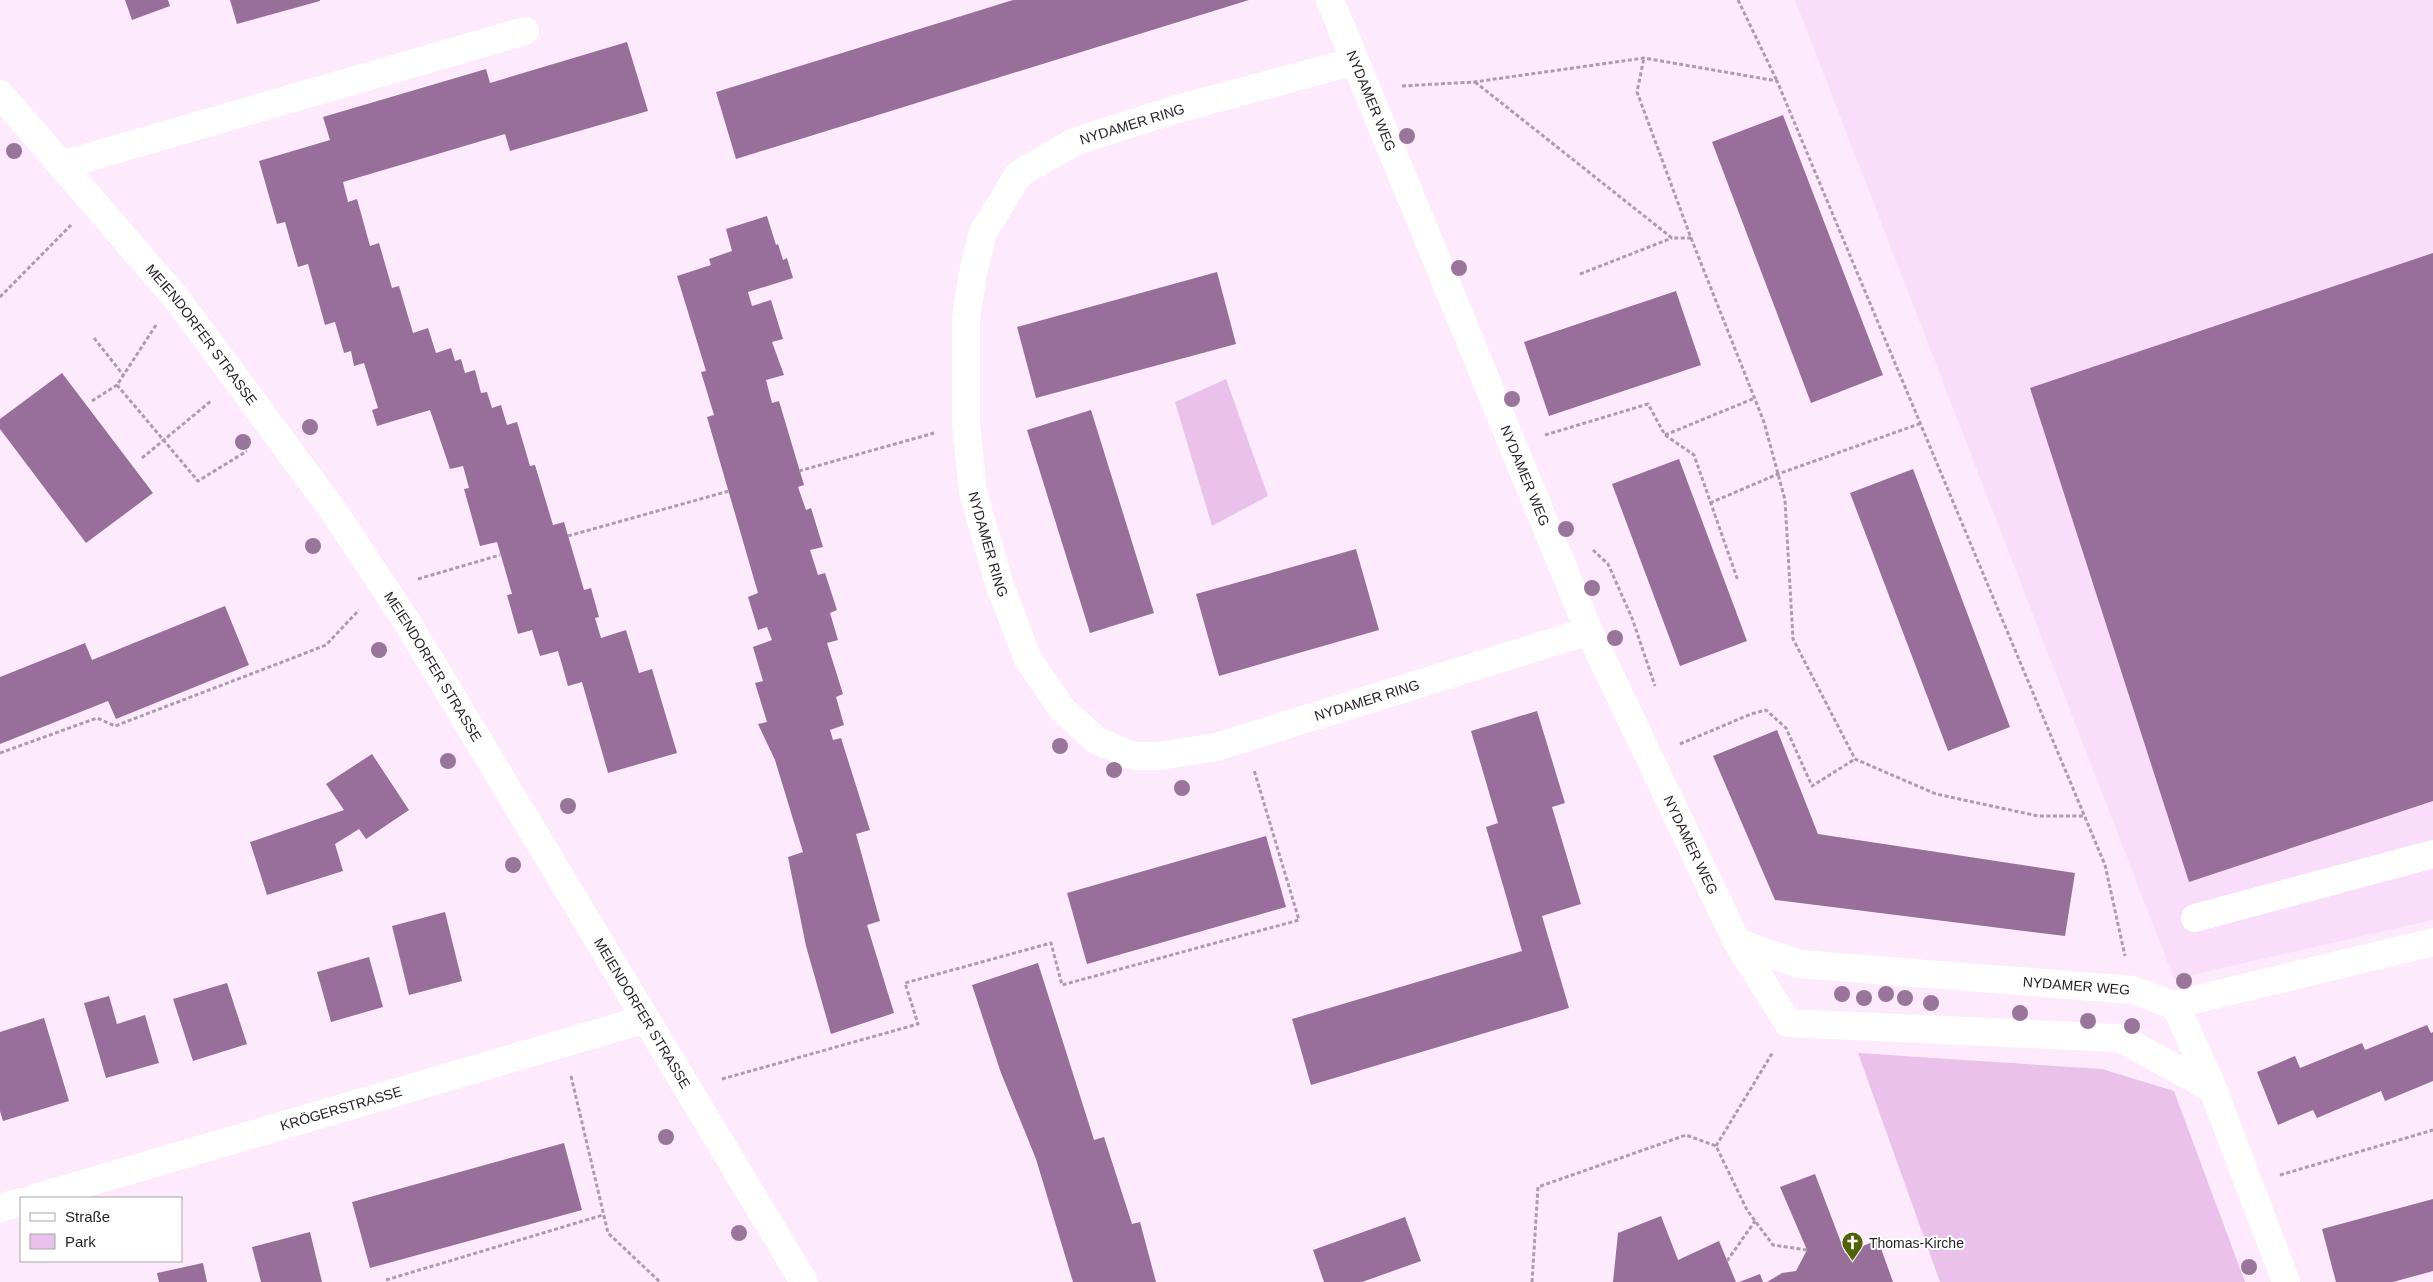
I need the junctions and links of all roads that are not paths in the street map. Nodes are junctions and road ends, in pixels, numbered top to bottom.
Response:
1 (1330, 0) edge
2 (525, 31) dead end
3 (1355, 62) junction
4 (0, 94) edge
5 (62, 164) junction
6 (1589, 631) junction
7 (2433, 854) edge
8 (2195, 918) dead end
9 (1737, 942) junction
10 (2433, 942) edge
11 (2173, 1005) junction
12 (646, 1019) junction
13 (2212, 1089) junction
14 (38, 1197) edge
15 (20, 1202) edge
16 (0, 1208) edge
17 (804, 1282) edge
18 (2286, 1282) edge

1 - 3 street, NYDAMER WEG
2 - 5 street
3 - 6 street, NYDAMER WEG
3 - 6 street, NYDAMER RING
4 - 5 street, MEIENDORFER STRASSE
5 - 12 street, MEIENDORFER STRASSE
6 - 9 street, NYDAMER WEG
7 - 8 street
9 - 11 street, NYDAMER WEG
9 - 13 street, NYDAMER WEG
10 - 11 street
11 - 13 street
12 - 14 street, KRÖGERSTRASSE
12 - 17 street, MEIENDORFER STRASSE
13 - 18 street
15 - 16 street

